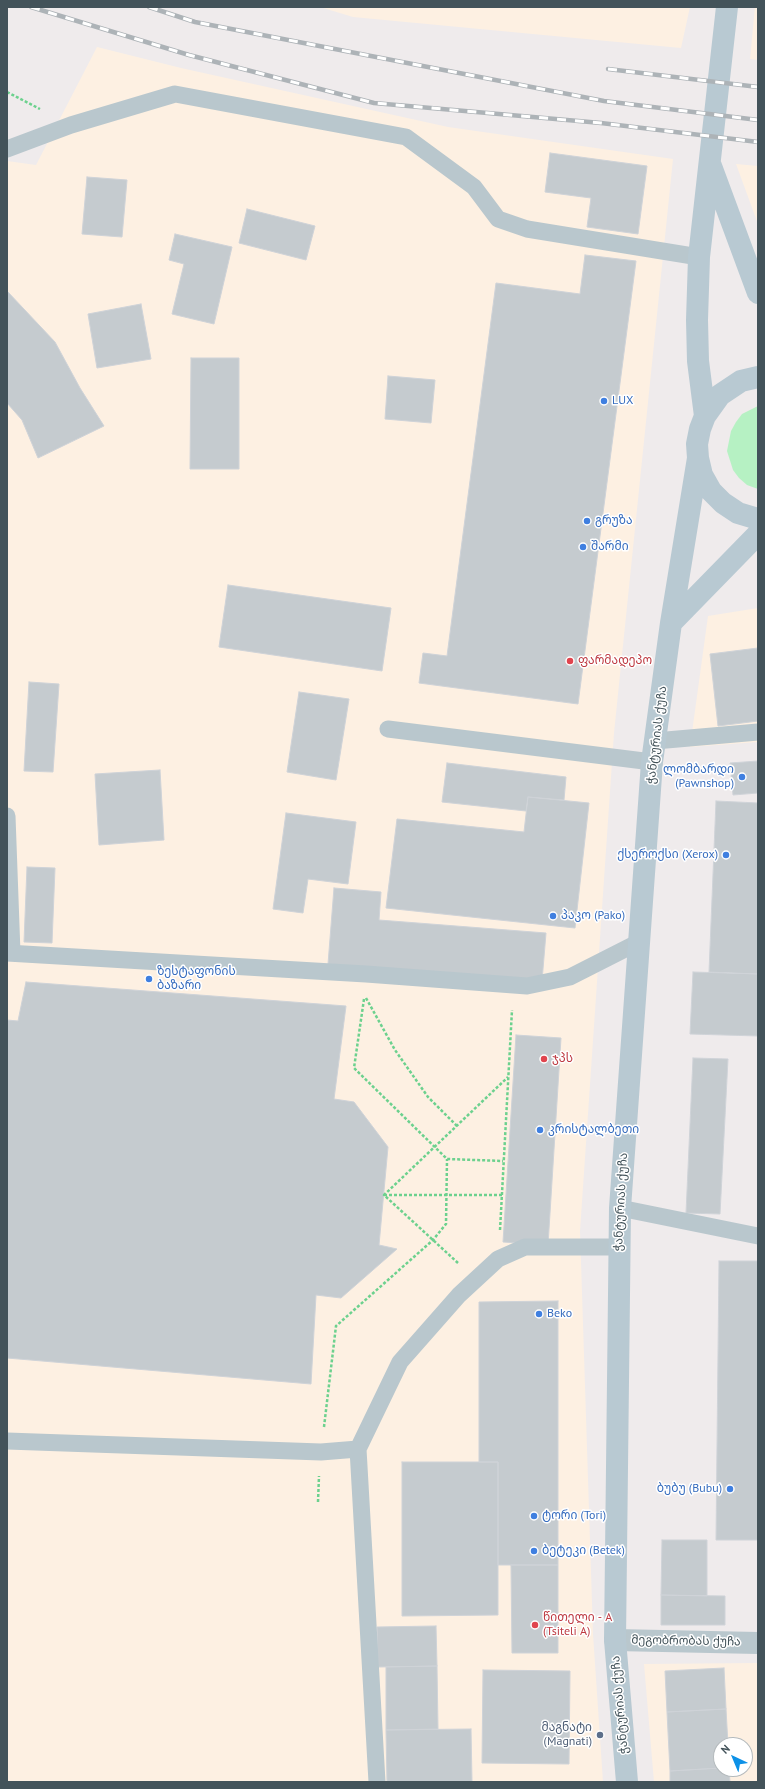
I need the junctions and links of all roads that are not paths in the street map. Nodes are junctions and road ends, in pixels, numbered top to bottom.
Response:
1 (727, 7) edge
2 (7, 149) edge
3 (710, 163) junction
4 (699, 257) junction
5 (758, 293) edge
6 (758, 377) edge
7 (705, 416) junction
8 (698, 458) junction
9 (758, 519) edge
10 (758, 534) edge
11 (671, 623) junction
12 (388, 729) dead end
13 (758, 732) edge
14 (655, 741) junction
15 (652, 762) junction
16 (7, 816) edge
17 (639, 942) junction
18 (10, 953) edge
19 (620, 1208) junction
20 (758, 1236) edge
21 (619, 1247) junction
22 (7, 1441) edge
23 (358, 1449) junction
24 (615, 1640) junction
25 (758, 1643) edge
26 (377, 1782) edge
27 (627, 1782) edge

1 - 3 street
2 - 4 lane
3 - 4 street
3 - 5 street
4 - 7 street
6 - 7 street
7 - 8 street
8 - 9 street
8 - 11 street, ჭანტურიას ქუჩა
10 - 11 street
11 - 14 street, ჭანტურიას ქუჩა
12 - 15 lane
13 - 14 lane
14 - 15 street, ჭანტურიას ქუჩა
15 - 17 street, ჭანტურიას ქუჩა
16 - 18 lane
17 - 18 lane
17 - 19 street, ჭანტურიას ქუჩა
19 - 20 lane
19 - 21 street, ჭანტურიას ქუჩა
21 - 23 lane
21 - 24 street, ჭანტურიას ქუჩა
22 - 23 lane
23 - 26 lane
24 - 25 street, მეგობრობას ქუჩა
24 - 27 street, ჭანტურიას ქუჩა

